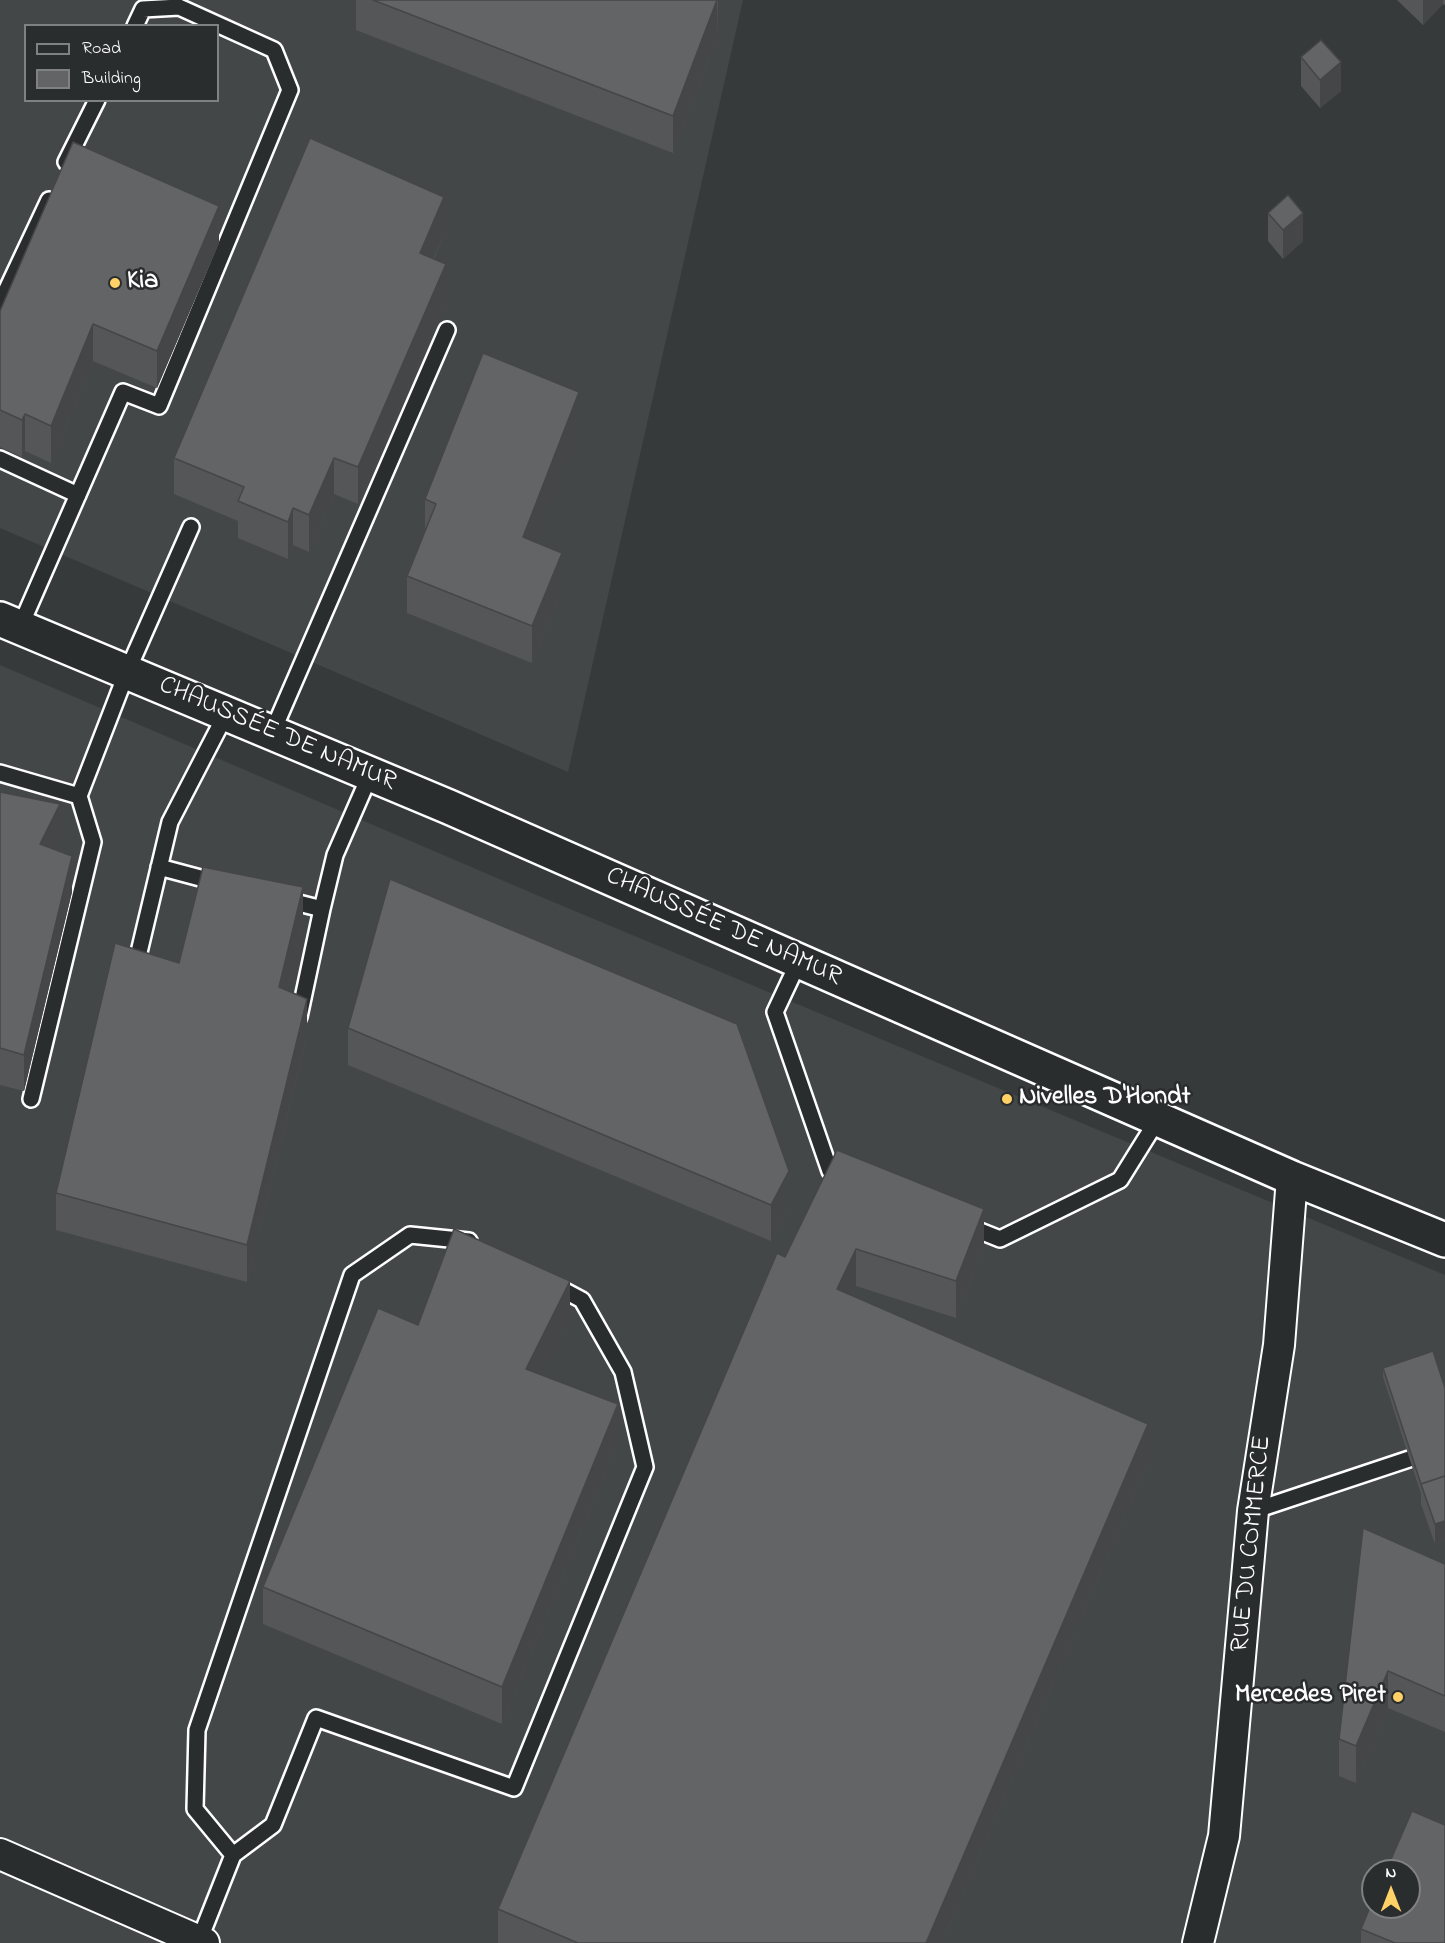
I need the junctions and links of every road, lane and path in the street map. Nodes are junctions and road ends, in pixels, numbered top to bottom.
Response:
1 (136, 24) edge
2 (218, 24) edge
3 (219, 25) edge
4 (96, 102) edge
5 (0, 304) edge
6 (447, 330) dead end
7 (0, 459) edge
8 (78, 495) junction
9 (191, 526) dead end
10 (10, 623) edge
11 (126, 672) junction
12 (226, 714) junction
13 (272, 733) junction
14 (0, 773) edge
15 (370, 775) junction
16 (79, 796) junction
17 (159, 867) junction
18 (235, 887) edge
19 (268, 895) edge
20 (322, 909) junction
21 (799, 961) junction
22 (134, 975) edge
23 (297, 1023) edge
24 (31, 1099) dead end
25 (1158, 1119) junction
26 (1292, 1178) junction
27 (852, 1180) edge
28 (947, 1218) edge
29 (1445, 1240) edge
30 (480, 1246) edge
31 (541, 1279) edge
32 (1445, 1447) edge
33 (1253, 1511) junction
34 (0, 1854) edge
35 (233, 1855) junction
36 (201, 1942) edge
37 (1198, 1943) edge

1 - 2 lane
3 - 8 lane
4 - 5 lane
6 - 13 lane
7 - 8 lane
8 - 10 lane
9 - 11 lane
10 - 11 main road, CHAUSSÉE DE NAMUR
11 - 12 main road, CHAUSSÉE DE NAMUR
11 - 16 lane
12 - 13 main road, CHAUSSÉE DE NAMUR
12 - 17 lane
13 - 15 main road, CHAUSSÉE DE NAMUR
14 - 16 lane
15 - 20 lane
15 - 21 main road, CHAUSSÉE DE NAMUR
16 - 24 lane
17 - 18 lane
17 - 22 lane
19 - 20 lane
20 - 23 lane
21 - 25 main road, CHAUSSÉE DE NAMUR
21 - 27 lane
25 - 26 main road, CHAUSSÉE DE NAMUR
25 - 28 lane
26 - 29 main road, CHAUSSÉE DE NAMUR
26 - 33 street, RUE DU COMMERCE
30 - 35 lane
31 - 35 lane
32 - 33 lane
33 - 37 street, RUE DU COMMERCE
34 - 36 street
35 - 36 lane

